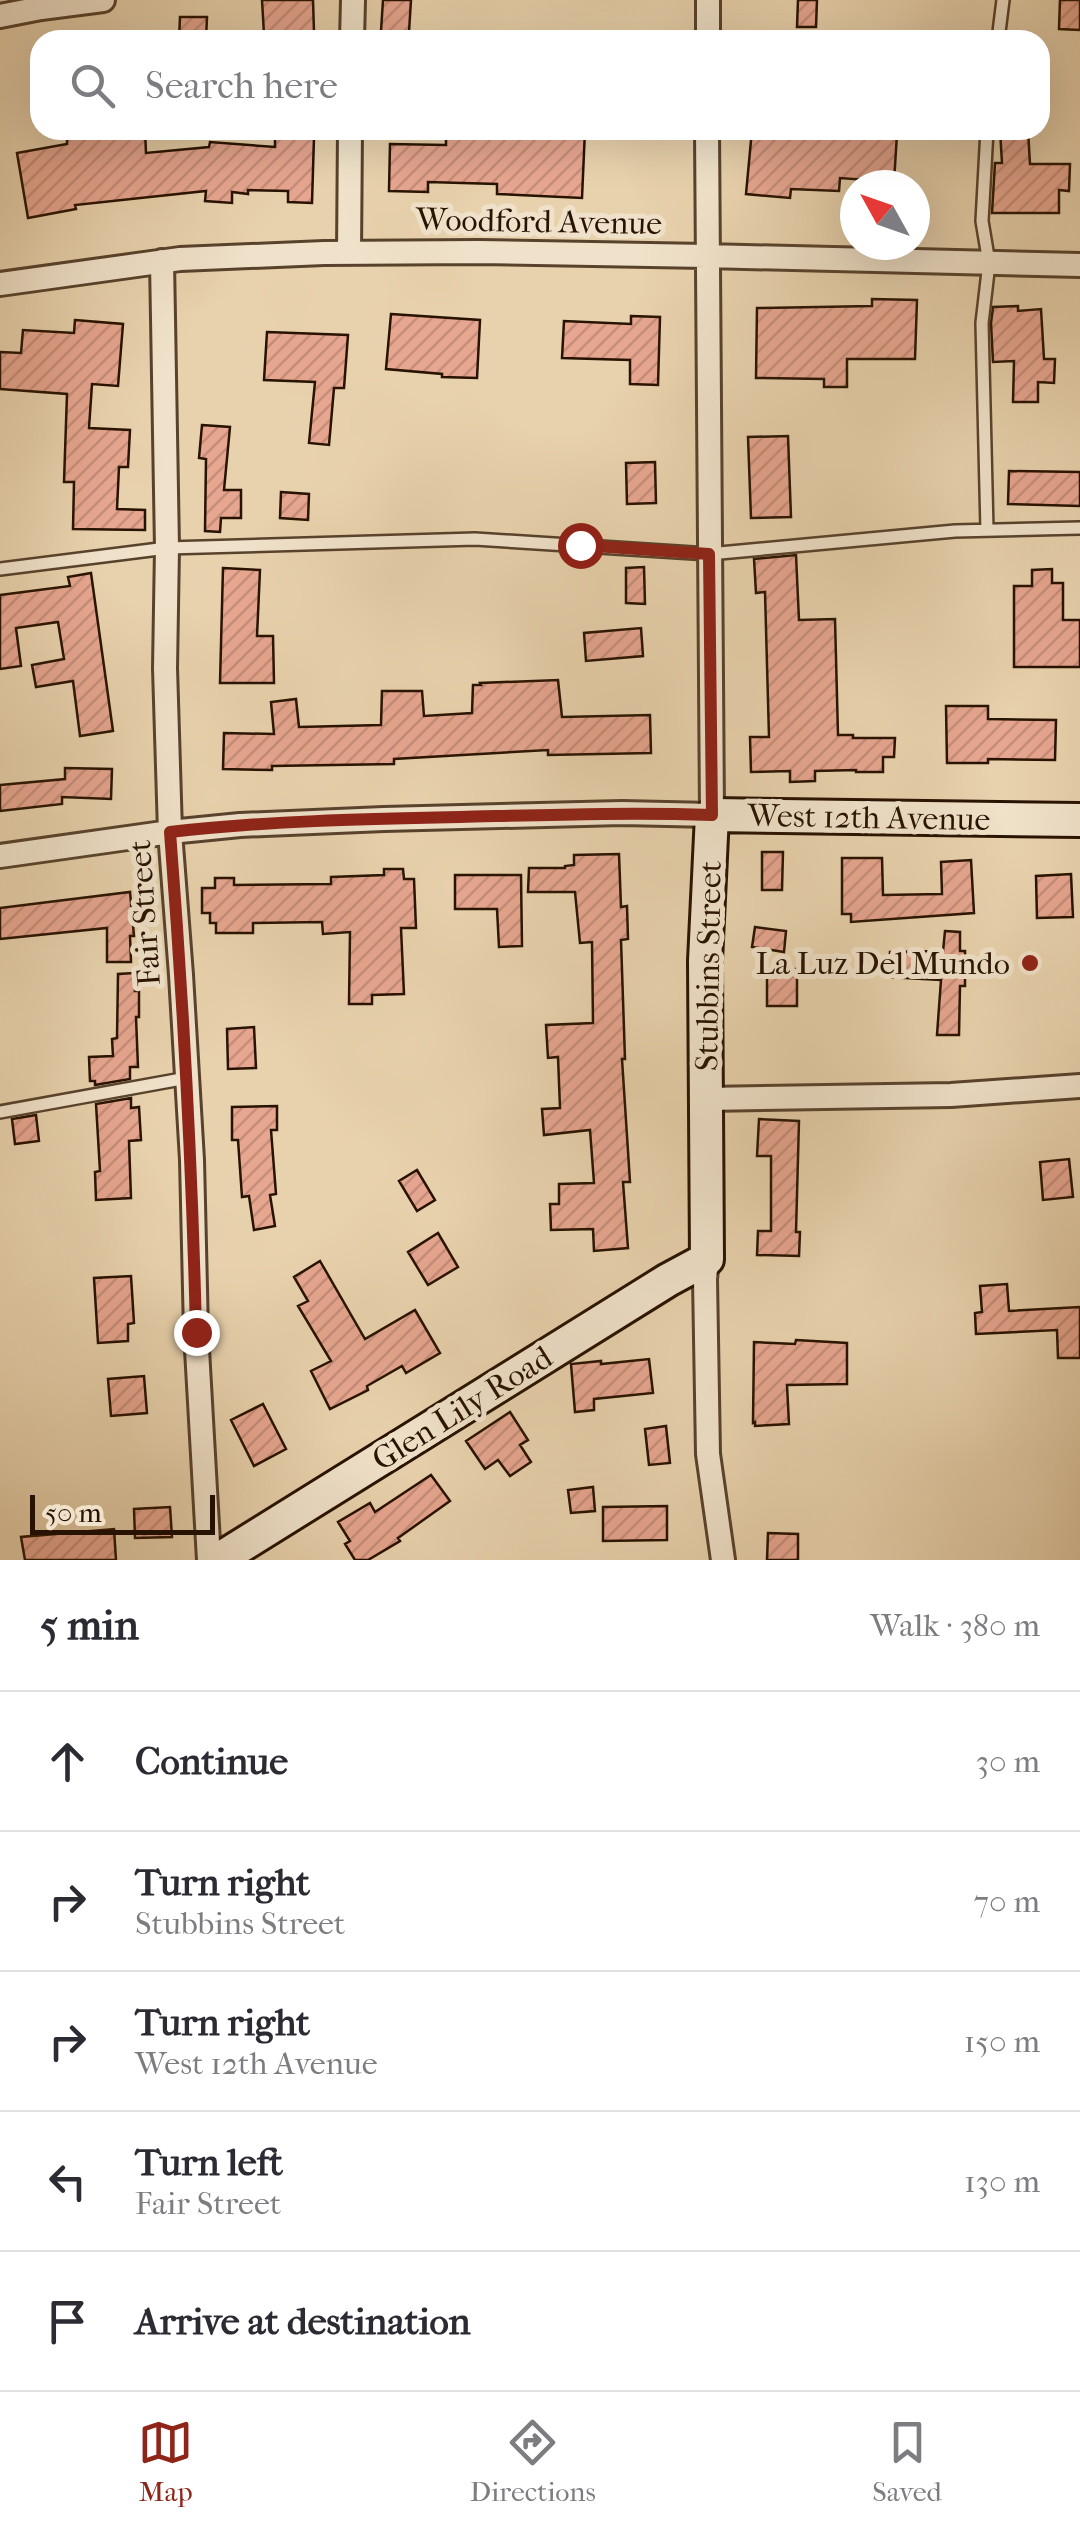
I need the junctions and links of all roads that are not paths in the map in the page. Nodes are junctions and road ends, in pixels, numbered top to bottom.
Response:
1 (103, 0) edge
2 (353, 0) edge
3 (708, 0) edge
4 (1003, 0) edge
5 (0, 16) edge
6 (352, 30) edge
7 (708, 30) edge
8 (999, 30) edge
9 (350, 140) edge
10 (707, 140) edge
11 (986, 140) edge
12 (350, 253) junction
13 (706, 256) junction
14 (162, 262) junction
15 (989, 263) junction
16 (1080, 265) edge
17 (0, 284) edge
18 (1080, 528) edge
19 (987, 530) junction
20 (167, 548) junction
21 (709, 554) junction
22 (0, 570) edge
23 (712, 815) junction
24 (1080, 820) edge
25 (170, 832) junction
26 (0, 856) edge
27 (187, 1078) junction
28 (1080, 1086) edge
29 (706, 1098) junction
30 (0, 1112) edge
31 (707, 1258) junction
32 (209, 1560) edge
33 (218, 1560) edge
34 (723, 1560) edge

1 - 5 street
2 - 6 street
3 - 7 street
4 - 8 lane
9 - 12 street
10 - 13 street, Stubbins Street
11 - 15 lane
12 - 13 street, Woodford Avenue
12 - 14 street, Woodford Avenue
13 - 15 street, Woodford Avenue
13 - 21 street, Stubbins Street
14 - 17 street, Woodford Avenue
14 - 20 street, Fair Street
15 - 16 street, Woodford Avenue
15 - 19 lane
18 - 19 lane
19 - 21 lane
20 - 21 lane
20 - 22 lane
20 - 25 street, Fair Street
21 - 23 street, Stubbins Street
23 - 24 street, West 12th Avenue
23 - 25 street, West 12th Avenue
23 - 29 street, Stubbins Street
25 - 26 street, West 12th Avenue
25 - 27 street, Fair Street
27 - 30 lane
27 - 32 street, Fair Street
28 - 29 street
29 - 31 street, Stubbins Street
31 - 33 street, Glen Lily Road
31 - 34 street, Stubbins Street

